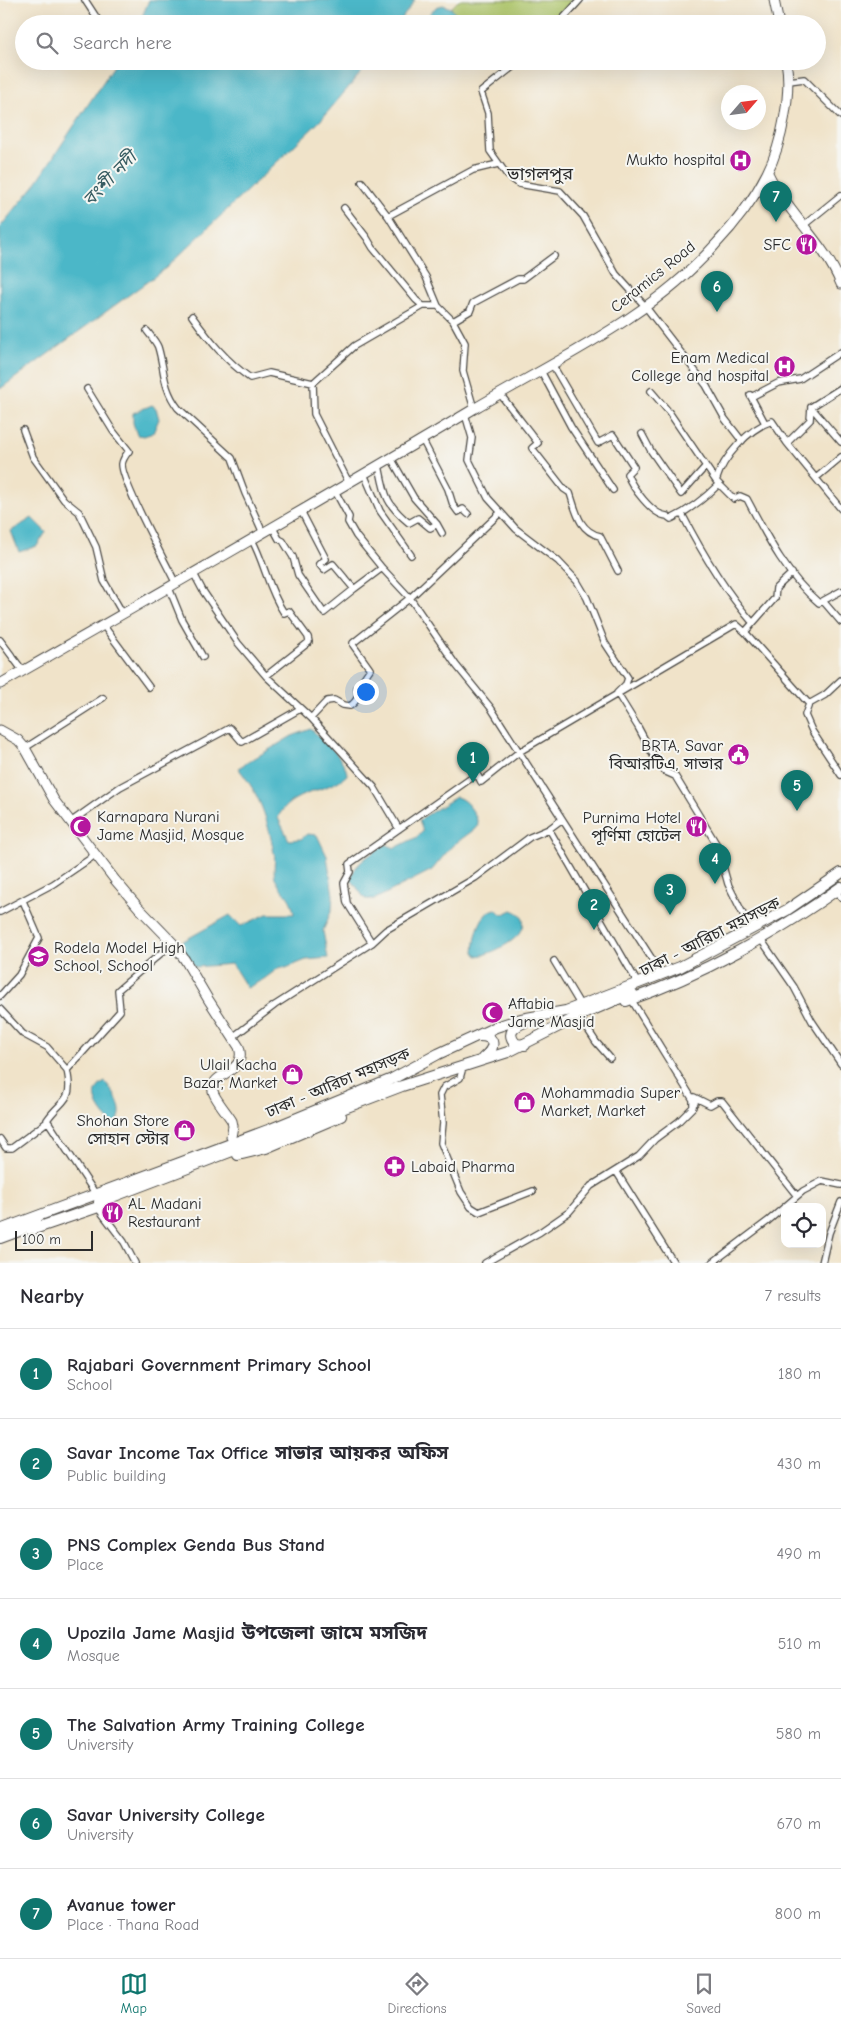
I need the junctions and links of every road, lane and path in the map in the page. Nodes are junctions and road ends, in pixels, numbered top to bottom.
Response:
1 (85, 0) edge
2 (580, 0) edge
3 (774, 0) edge
4 (95, 15) edge
5 (566, 15) edge
6 (777, 15) edge
7 (509, 70) edge
8 (787, 70) edge
9 (789, 81) junction
10 (841, 116) edge
11 (498, 164) junction
12 (768, 173) junction
13 (362, 182) dead end
14 (841, 195) edge
15 (344, 208) dead end
16 (388, 216) junction
17 (804, 225) junction
18 (554, 256) dead end
19 (841, 284) edge
20 (423, 306) junction
21 (438, 306) junction
22 (645, 306) junction
23 (192, 316) dead end
24 (453, 321) junction
25 (147, 331) dead end
26 (841, 352) edge
27 (552, 364) junction
28 (541, 371) junction
29 (313, 383) junction
30 (841, 388) edge
31 (87, 389) dead end
32 (651, 391) dead end
33 (500, 394) junction
34 (811, 407) junction
35 (474, 409) junction
36 (465, 414) junction
37 (765, 423) junction
38 (23, 430) dead end
39 (642, 434) dead end
40 (422, 439) junction
41 (742, 441) junction
42 (841, 442) edge
43 (787, 443) junction
44 (841, 457) edge
45 (390, 458) junction
46 (379, 465) junction
47 (706, 467) junction
48 (364, 474) junction
49 (816, 478) dead end
50 (349, 482) junction
51 (718, 483) junction
52 (613, 490) dead end
53 (335, 491) junction
54 (841, 509) edge
55 (301, 511) junction
56 (500, 513) junction
57 (468, 514) dead end
58 (682, 514) junction
59 (436, 524) junction
60 (272, 528) junction
61 (263, 533) junction
62 (442, 533) dead end
63 (252, 540) junction
64 (411, 555) dead end
65 (382, 568) junction
66 (618, 571) dead end
67 (792, 573) junction
68 (194, 574) junction
69 (172, 586) junction
70 (354, 589) junction
71 (841, 591) edge
72 (410, 598) junction
73 (823, 601) junction
74 (123, 614) junction
75 (841, 622) edge
76 (753, 623) junction
77 (103, 625) junction
78 (745, 632) junction
79 (0, 640) edge
80 (203, 657) dead end
81 (22, 671) junction
82 (266, 676) junction
83 (841, 680) edge
84 (0, 684) edge
85 (149, 686) dead end
86 (617, 694) junction
87 (103, 698) dead end
88 (809, 704) junction
89 (300, 709) junction
90 (311, 718) junction
91 (0, 730) edge
92 (25, 748) junction
93 (519, 752) junction
94 (841, 775) edge
95 (561, 820) junction
96 (72, 821) junction
97 (399, 829) junction
98 (549, 829) junction
99 (94, 851) junction
100 (841, 867) edge
101 (841, 873) edge
102 (841, 880) edge
103 (839, 892) edge
104 (23, 901) junction
105 (0, 912) edge
106 (749, 926) junction
107 (760, 938) junction
108 (173, 943) junction
109 (372, 943) junction
110 (554, 961) dead end
111 (660, 970) junction
112 (636, 980) junction
113 (0, 996) edge
114 (602, 997) junction
115 (631, 999) junction
116 (0, 1009) edge
117 (580, 1011) junction
118 (590, 1011) junction
119 (539, 1017) junction
120 (476, 1036) junction
121 (233, 1037) junction
122 (526, 1044) junction
123 (610, 1058) dead end
124 (480, 1061) junction
125 (841, 1064) edge
126 (463, 1067) junction
127 (67, 1070) junction
128 (392, 1079) junction
129 (402, 1086) junction
130 (694, 1097) junction
131 (47, 1122) junction
132 (231, 1137) junction
133 (0, 1139) edge
134 (616, 1171) junction
135 (841, 1185) edge
136 (93, 1190) junction
137 (533, 1191) dead end
138 (797, 1196) junction
139 (841, 1202) edge
140 (98, 1208) junction
141 (14, 1229) junction
142 (0, 1230) edge
143 (0, 1238) edge
144 (135, 1263) edge
145 (485, 1263) edge
146 (674, 1263) edge
147 (712, 1263) edge
148 (822, 1263) edge

1 - 4 street
2 - 5 street
3 - 6 street
7 - 11 street
8 - 9 street, Ceramics Road
9 - 10 street
9 - 12 street, Ceramics Road
11 - 16 street
11 - 22 street
12 - 17 street
12 - 22 street, Ceramics Road
13 - 16 street
14 - 17 street
15 - 20 street
16 - 21 street
17 - 19 street
18 - 24 street
20 - 21 street
20 - 29 street
21 - 24 street
22 - 27 street, Ceramics Road
22 - 41 street
23 - 29 street
24 - 35 street
25 - 61 street
26 - 37 street
27 - 28 street, Ceramics Road
27 - 58 street
28 - 33 street, Ceramics Road
28 - 52 street
29 - 50 street
30 - 34 street
31 - 69 street
32 - 47 street
33 - 35 street, Ceramics Road
33 - 66 street
34 - 42 street
34 - 43 street
35 - 36 street, Ceramics Road
36 - 40 street, Ceramics Road
36 - 56 street
37 - 41 street
37 - 43 street
38 - 74 street
39 - 47 street
40 - 45 street, Ceramics Road
40 - 57 street
41 - 51 street
43 - 54 street
44 - 49 street
45 - 46 street, Ceramics Road
45 - 59 street
46 - 48 street, Ceramics Road
46 - 59 street
47 - 51 street
48 - 50 street, Ceramics Road
48 - 64 street
50 - 53 street, Ceramics Road
51 - 58 street
51 - 67 street
53 - 55 street, Ceramics Road
53 - 65 street
55 - 60 street, Ceramics Road
55 - 70 street
56 - 72 street
56 - 86 street
58 - 76 street
59 - 62 street
60 - 61 street, Ceramics Road
60 - 70 street
61 - 63 street, Ceramics Road
63 - 68 street, Ceramics Road
63 - 82 street
65 - 70 street
65 - 72 street
67 - 73 street
67 - 76 street
68 - 69 street, Ceramics Road
68 - 82 street
69 - 74 street, Ceramics Road
69 - 80 street
71 - 73 street
72 - 90 street
72 - 93 street
73 - 75 street
74 - 77 street, Ceramics Road
76 - 78 street
77 - 81 street, Ceramics Road
77 - 85 street
78 - 86 street
78 - 88 street
79 - 81 street
81 - 84 street, Ceramics Road
82 - 89 street
83 - 88 street
86 - 93 street
86 - 106 street
87 - 92 street
88 - 94 street
89 - 90 street
89 - 96 street
90 - 97 street
91 - 92 street
92 - 96 street
93 - 95 street
93 - 97 street
95 - 98 street
95 - 111 street
96 - 99 street
97 - 109 street
98 - 109 street
98 - 112 street
99 - 104 street
99 - 108 street
100 - 106 highway
101 - 114 highway, ঢাকা - আরিচা মহাসড়ক
102 - 118 highway, ঢাকা - আরিচা মহাসড়ক
103 - 107 highway
104 - 105 street
104 - 113 street
106 - 111 highway
107 - 115 highway
107 - 125 street
108 - 121 street
108 - 127 street
109 - 121 street
110 - 117 street
111 - 112 highway
112 - 114 highway
114 - 117 highway, ঢাকা - আরিচা মহাসড়ক
115 - 118 highway
115 - 130 street
116 - 127 street
117 - 118 highway, ঢাকা - আরিচা মহাসড়ক
117 - 119 highway, ঢাকা - আরিচা মহাসড়ক
117 - 122 highway, ঢাকা - আরিচা মহাসড়ক
117 - 123 street
119 - 120 highway, ঢাকা - আরিচা মহাসড়ক
119 - 122 highway
120 - 124 highway
120 - 128 highway, ঢাকা - আরিচা মহাসড়ক
121 - 132 street
122 - 124 highway, ঢাকা - আরিচা মহাসড়ক
124 - 126 highway, ঢাকা - আরিচা মহাসড়ক
126 - 129 highway, ঢাকা - আরিচা মহাসড়ক
126 - 137 street
127 - 131 street
128 - 132 highway
128 - 141 highway, ঢাকা - আরিচা মহাসড়ক
129 - 140 highway
129 - 141 highway, ঢাকা - আরিচা মহাসড়ক
130 - 134 street
130 - 138 street
131 - 133 street
131 - 136 street
132 - 136 highway
134 - 145 street
134 - 146 street
135 - 138 street
136 - 141 highway
138 - 147 street
139 - 148 street
140 - 141 highway
140 - 144 street
141 - 142 highway, ঢাকা - আরিচা মহাসড়ক
141 - 143 highway, ঢাকা - আরিচা মহাসড়ক

